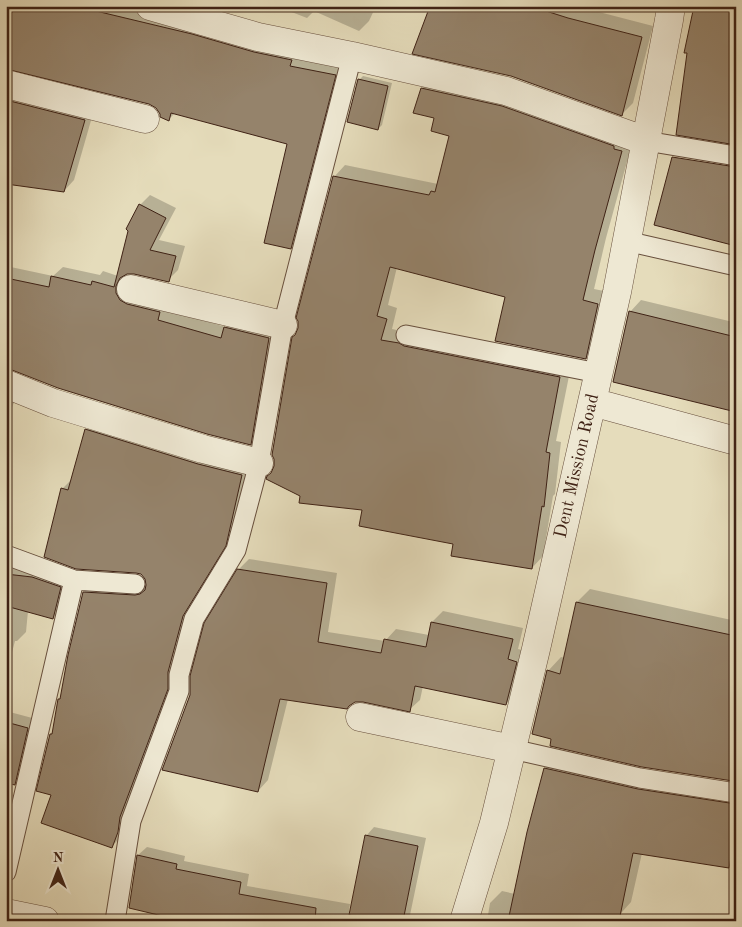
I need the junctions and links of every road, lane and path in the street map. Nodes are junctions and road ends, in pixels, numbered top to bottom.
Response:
1 (150, 6) edge
2 (671, 6) edge
3 (352, 56) junction
4 (6, 84) edge
5 (145, 119) dead end
6 (646, 141) junction
7 (736, 156) edge
8 (626, 241) junction
9 (736, 266) edge
10 (131, 289) dead end
11 (283, 325) junction
12 (406, 336) dead end
13 (598, 374) junction
14 (6, 384) edge
15 (592, 402) junction
16 (736, 440) edge
17 (259, 463) junction
18 (6, 555) edge
19 (74, 580) junction
20 (136, 584) dead end
21 (360, 717) dead end
22 (512, 749) junction
23 (736, 793) edge
24 (6, 872) edge
25 (6, 913) edge
26 (46, 921) edge
27 (115, 921) edge
28 (464, 921) edge

1 - 3 street
2 - 6 street, Dent Mission Road
3 - 6 street
3 - 11 lane
4 - 5 street
6 - 7 lane
6 - 8 street, Dent Mission Road
8 - 9 lane
8 - 13 street, Dent Mission Road
10 - 11 street
11 - 17 lane
12 - 13 lane
13 - 15 street, Dent Mission Road
14 - 17 street
15 - 16 street
15 - 22 street, Dent Mission Road
17 - 27 lane
18 - 19 lane
19 - 20 lane
19 - 24 lane
21 - 22 street
22 - 23 lane
22 - 28 street, Dent Mission Road
25 - 26 street

